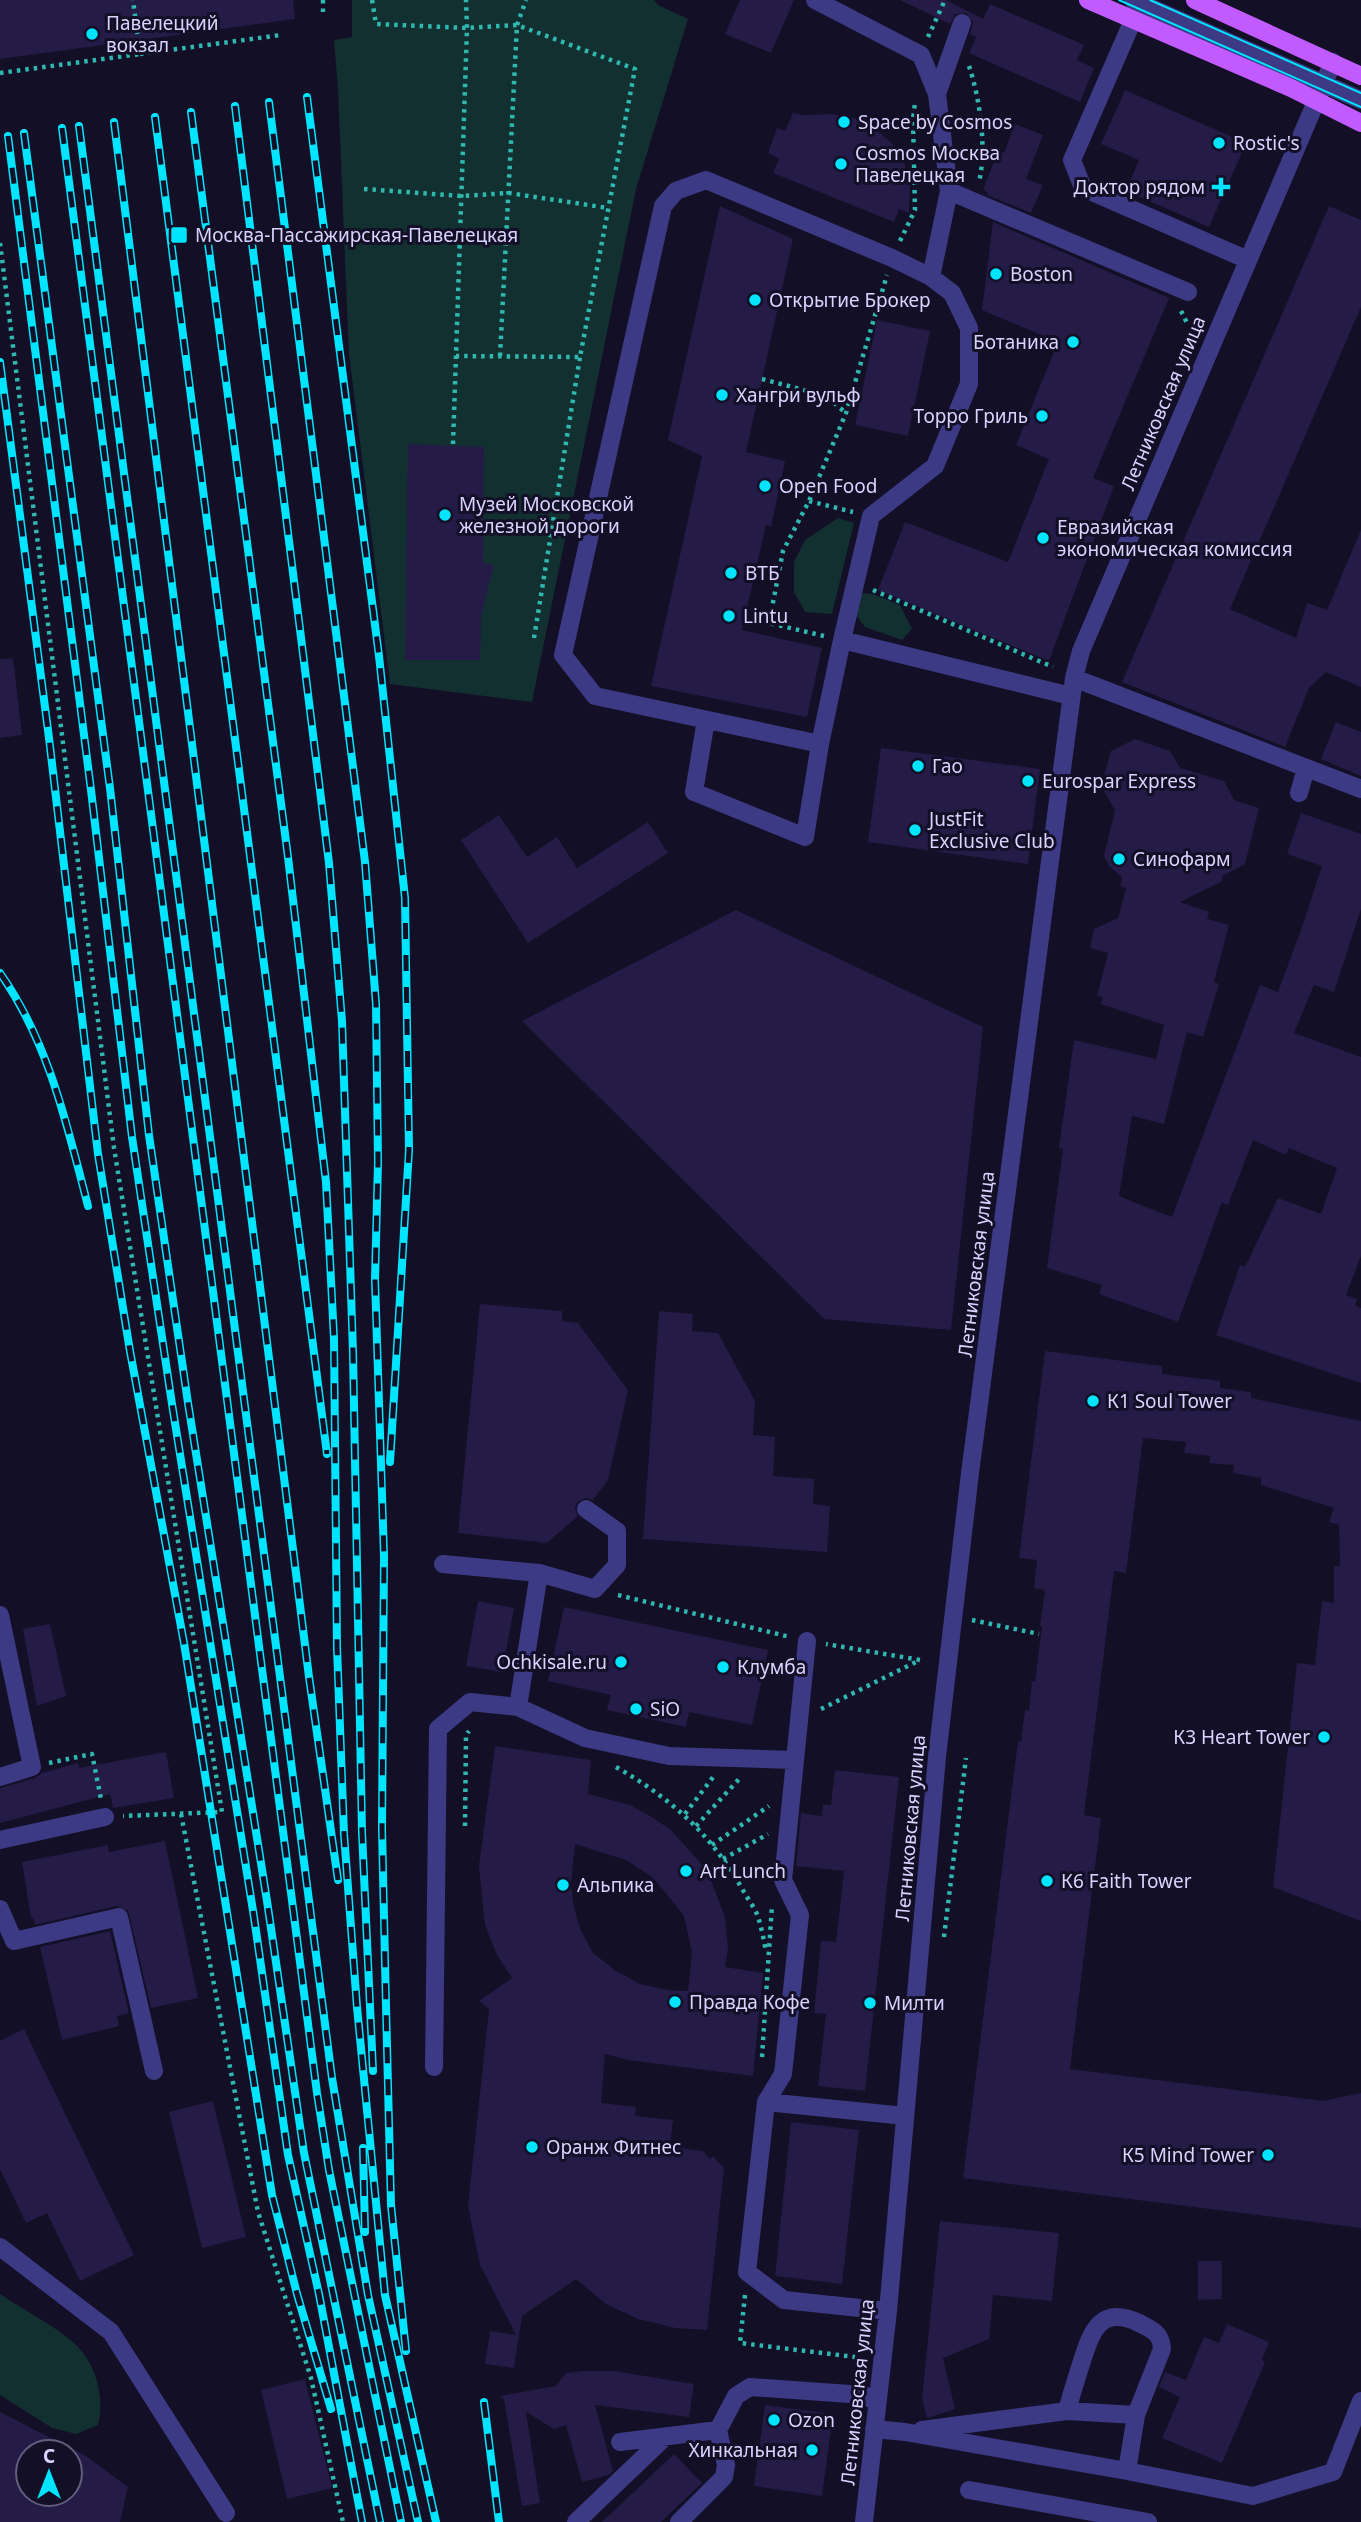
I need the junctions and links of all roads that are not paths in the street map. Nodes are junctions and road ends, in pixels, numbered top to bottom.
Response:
1 (815, 0) edge
2 (1088, 0) edge
3 (1133, 0) edge
4 (1195, 0) edge
5 (1133, 20) junction
6 (959, 32) road end
7 (1333, 62) junction
8 (1361, 76) edge
9 (1320, 92) junction
10 (937, 94) junction
11 (1361, 100) edge
12 (1361, 123) edge
13 (949, 191) junction
14 (1248, 260) junction
15 (931, 277) junction
16 (1188, 292) dead end
17 (842, 640) junction
18 (1072, 687) junction
19 (706, 720) junction
20 (820, 744) junction
21 (1306, 768) junction
22 (1361, 789) edge
23 (1299, 793) dead end
24 (586, 1509) dead end
25 (443, 1564) dead end
26 (539, 1573) junction
27 (0, 1615) edge
28 (807, 1641) road end
29 (518, 1707) junction
30 (795, 1760) junction
31 (0, 1777) edge
32 (105, 1817) road end
33 (0, 1840) edge
34 (0, 1909) edge
35 (434, 2067) dead end
36 (155, 2071) dead end
37 (766, 2102) junction
38 (905, 2116) junction
39 (0, 2246) edge
40 (888, 2311) junction
41 (1361, 2401) edge
42 (877, 2403) junction
43 (1066, 2411) junction
44 (1136, 2415) junction
45 (874, 2429) junction
46 (718, 2430) junction
47 (905, 2432) junction
48 (665, 2437) junction
49 (620, 2442) dead end
50 (1127, 2471) junction
51 (969, 2490) dead end
52 (226, 2513) dead end
53 (576, 2522) edge
54 (680, 2522) edge
55 (864, 2522) edge
56 (1148, 2522) edge

1 - 10 street
2 - 5 main road
3 - 9 street
4 - 7 main road
5 - 9 main road
5 - 14 street
6 - 10 street
7 - 8 main road
7 - 9 street, Летниковская улица
9 - 11 street
9 - 12 main road
9 - 14 street, Летниковская улица
10 - 13 street
13 - 15 street
13 - 16 street
14 - 18 street, Летниковская улица
15 - 17 street
15 - 19 street
17 - 18 street
17 - 20 street
18 - 21 street
18 - 38 street, Летниковская улица
19 - 20 street
19 - 20 street
21 - 22 street
21 - 23 street
24 - 26 street
25 - 26 street
26 - 29 street
27 - 31 street
28 - 30 street
29 - 30 street
29 - 35 street
30 - 37 street
32 - 33 street
34 - 36 street
37 - 38 street
37 - 40 street
38 - 40 street, Летниковская улица
39 - 52 street
40 - 42 street, Летниковская улица
41 - 50 street
42 - 45 street, Летниковская улица
42 - 46 street
43 - 44 street
43 - 44 street
43 - 47 street
44 - 50 street
45 - 47 street
45 - 55 street, Летниковская улица
46 - 48 street
46 - 54 street
47 - 50 street
48 - 49 street
48 - 53 street
51 - 56 street

